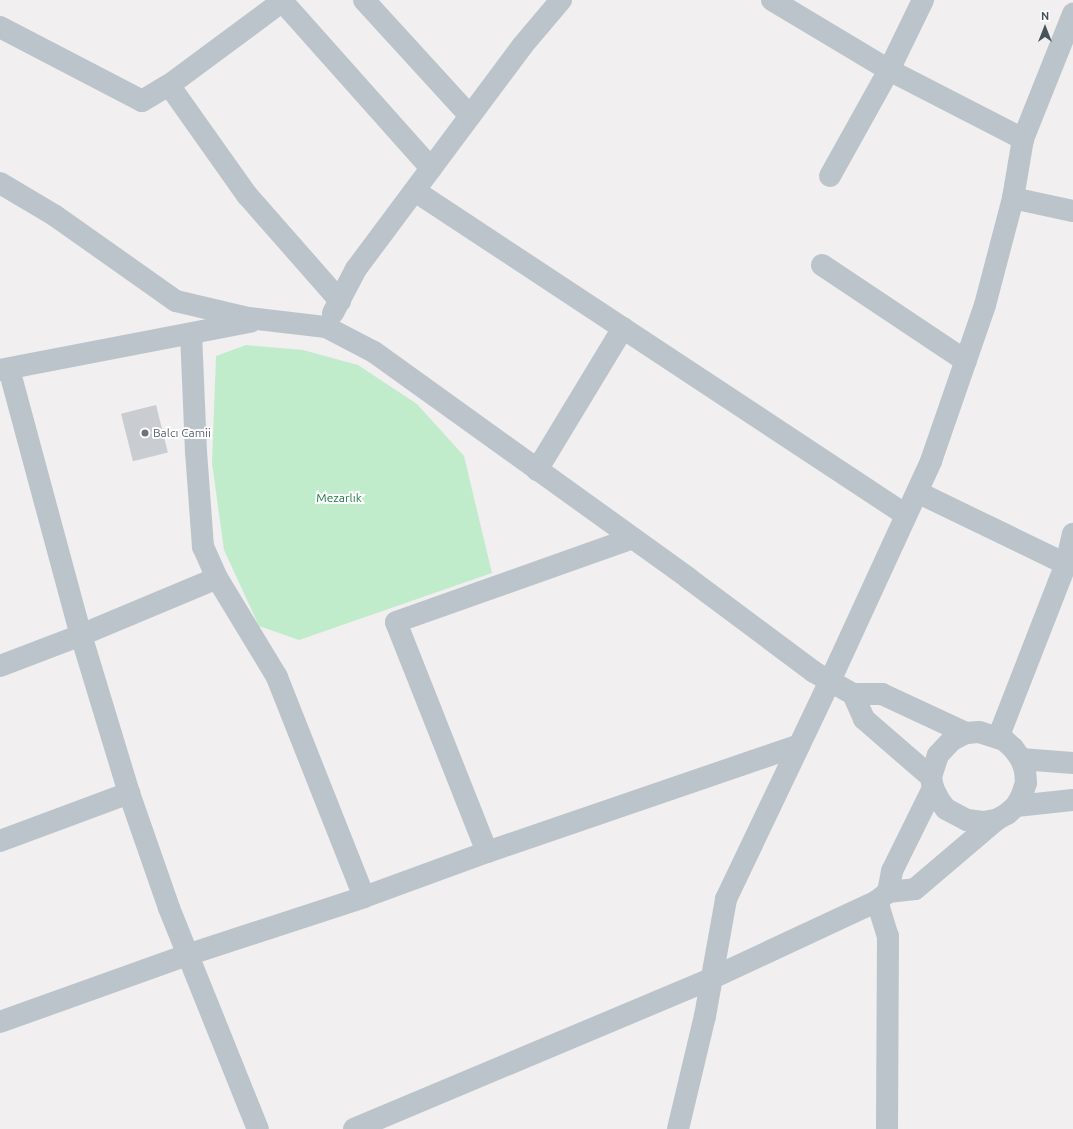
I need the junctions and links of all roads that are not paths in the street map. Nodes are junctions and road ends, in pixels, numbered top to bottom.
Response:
1 (366, 0) edge
2 (561, 0) edge
3 (772, 0) edge
4 (923, 0) edge
5 (283, 1) edge
6 (1072, 20) edge
7 (0, 27) edge
8 (889, 70) junction
9 (169, 85) junction
10 (470, 116) junction
11 (1023, 139) junction
12 (431, 168) junction
13 (830, 176) dead end
14 (0, 183) edge
15 (415, 191) junction
16 (1013, 198) junction
17 (1073, 211) edge
18 (822, 264) dead end
19 (340, 301) junction
20 (262, 320) junction
21 (326, 326) junction
22 (623, 328) junction
23 (191, 334) junction
24 (966, 361) junction
25 (5, 369) edge
26 (537, 470) junction
27 (917, 492) junction
28 (906, 515) junction
29 (1073, 534) edge
30 (633, 538) junction
31 (1069, 564) edge
32 (217, 578) junction
33 (80, 635) junction
34 (0, 666) edge
35 (830, 681) junction
36 (853, 694) junction
37 (966, 733) junction
38 (998, 738) junction
39 (799, 745) junction
40 (1021, 759) junction
41 (1073, 763) edge
42 (932, 782) junction
43 (129, 793) junction
44 (1073, 800) edge
45 (1016, 806) junction
46 (996, 820) junction
47 (0, 841) edge
48 (487, 852) junction
49 (883, 896) junction
50 (364, 897) junction
51 (187, 955) junction
52 (710, 979) junction
53 (0, 1022) edge
54 (258, 1129) edge
55 (354, 1129) edge
56 (678, 1129) edge
57 (887, 1129) edge

1 - 10 street
2 - 10 street
3 - 8 street
4 - 8 street
5 - 9 street
5 - 12 street
6 - 11 street
7 - 9 street
8 - 11 street
8 - 13 street
9 - 19 street
10 - 12 street
11 - 16 street
12 - 15 street
14 - 20 street
15 - 19 street
15 - 22 street
16 - 17 street
16 - 24 street
18 - 24 street
19 - 21 street
20 - 21 street
20 - 23 street
21 - 26 street
22 - 26 street
22 - 28 street
23 - 25 street
23 - 32 street
24 - 27 street
25 - 33 street
26 - 30 street
27 - 28 street
27 - 31 street
28 - 35 street
29 - 31 street
30 - 35 street
30 - 48 street
31 - 38 street
32 - 33 street
32 - 50 street
33 - 34 street
33 - 43 street
35 - 36 street
35 - 39 street
36 - 37 street
36 - 42 street
37 - 38 street
37 - 42 street
38 - 40 street
39 - 48 street
39 - 52 street
40 - 41 street
40 - 45 street
42 - 46 street
42 - 49 street
43 - 47 street
43 - 51 street
44 - 45 street
45 - 46 street
46 - 49 street
48 - 50 street
49 - 52 street
49 - 57 street
50 - 51 street
51 - 53 street
51 - 54 street
52 - 55 street
52 - 56 street

